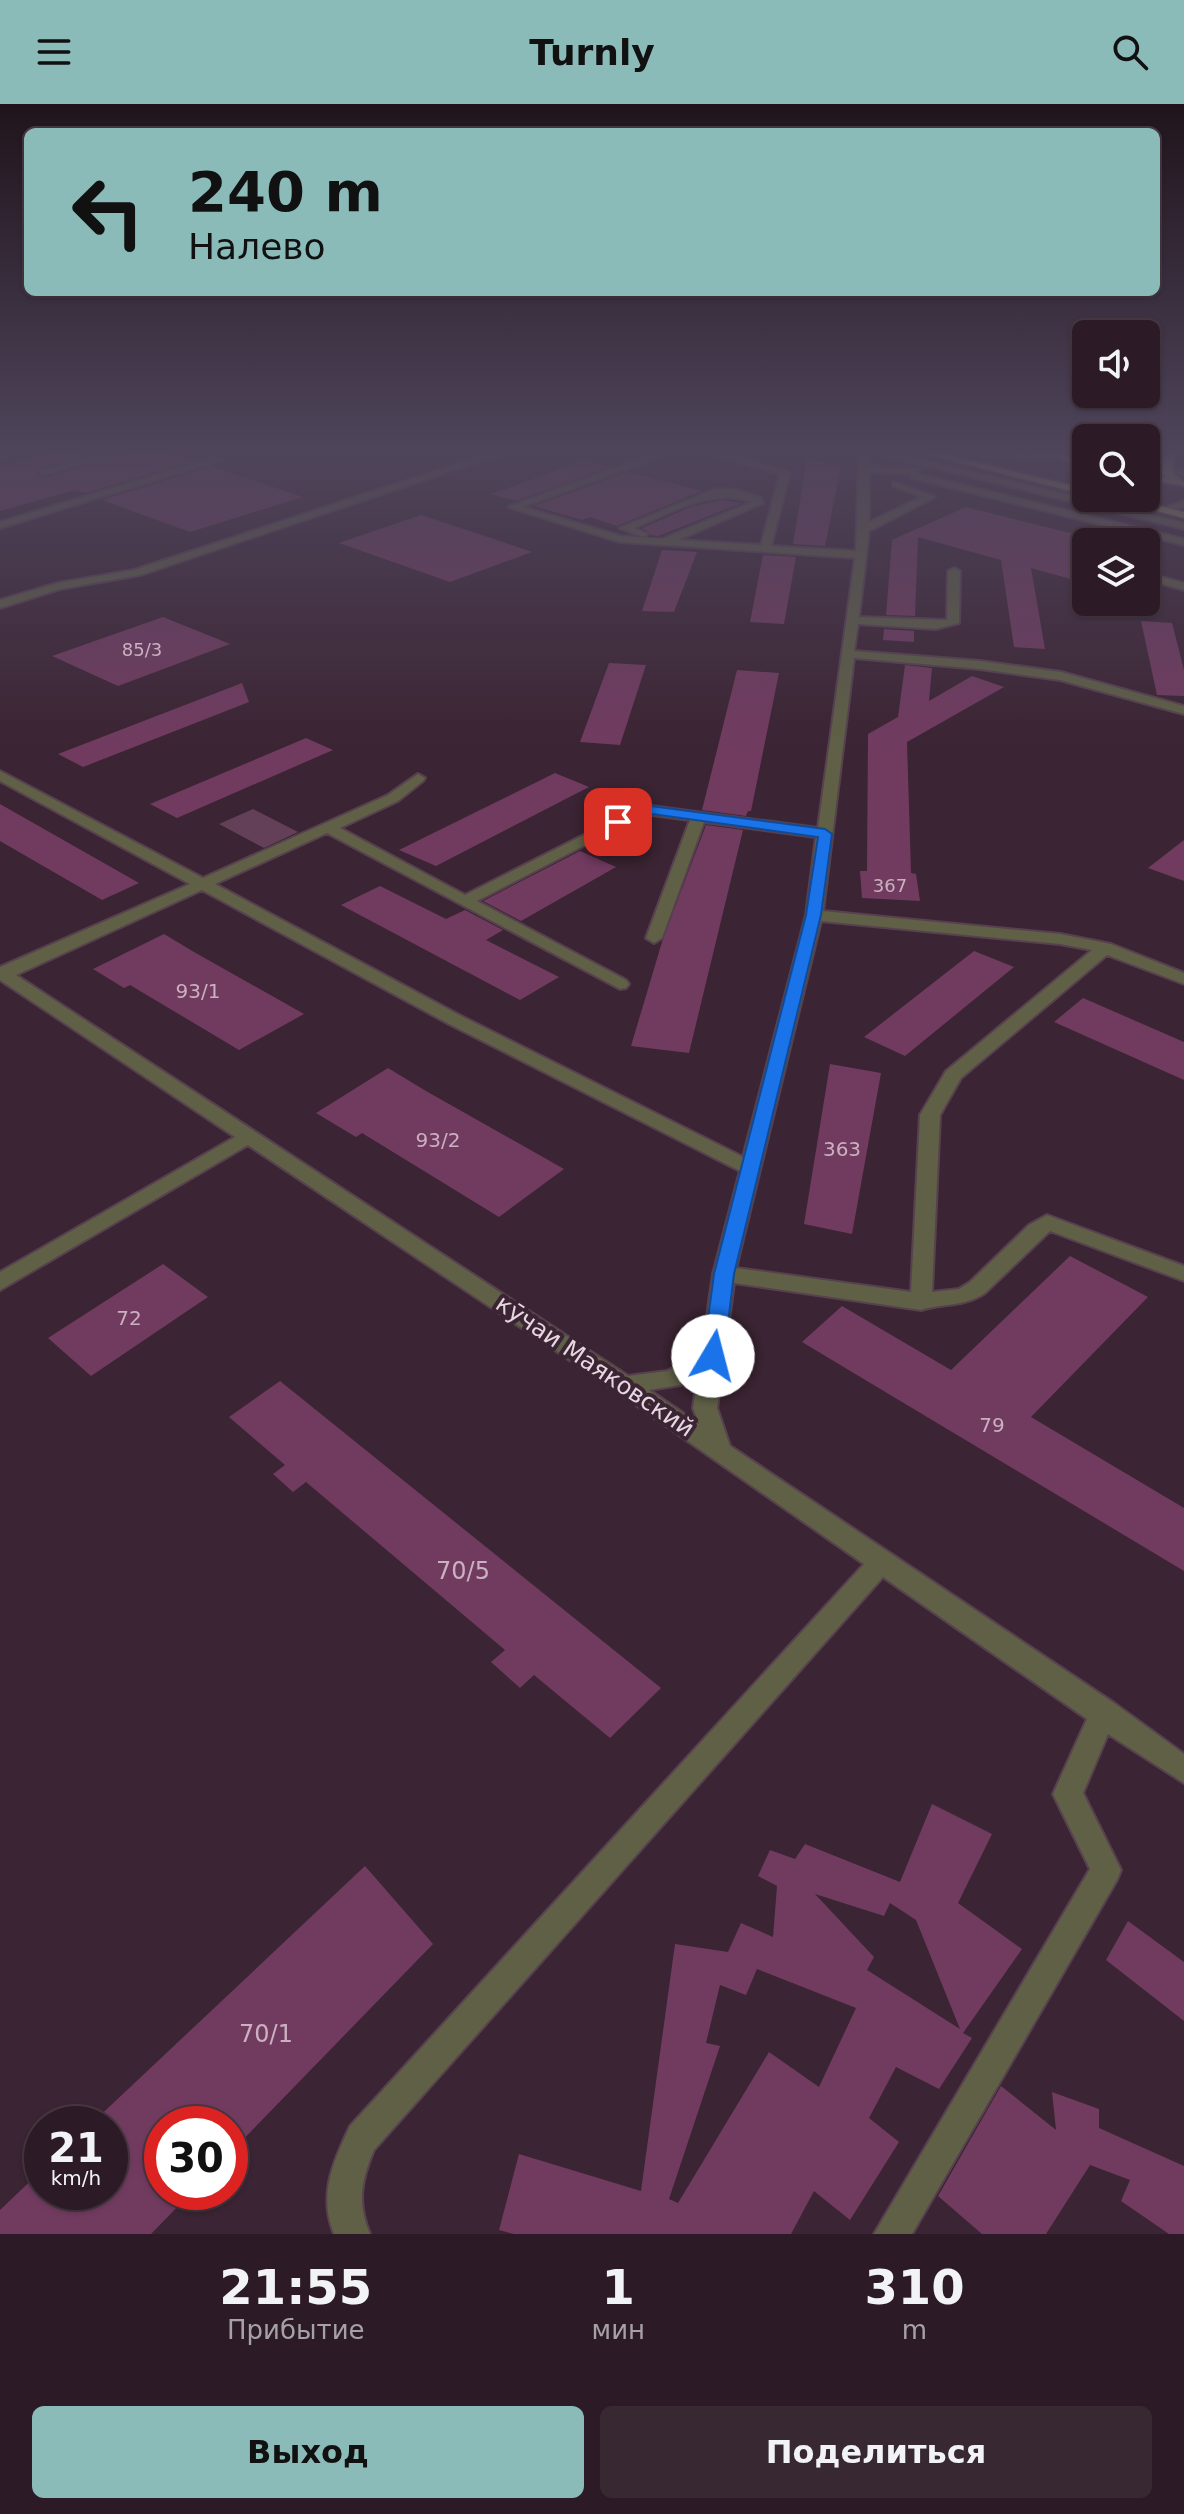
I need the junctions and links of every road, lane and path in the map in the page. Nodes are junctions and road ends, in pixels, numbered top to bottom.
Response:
1 (211, 548) edge
2 (745, 548) edge
3 (862, 548) edge
4 (765, 550) joint
5 (861, 555) junction
6 (954, 571) dead end
7 (1160, 580) edge
8 (1184, 587) edge
9 (0, 604) edge
10 (853, 620) junction
11 (848, 654) junction
12 (1184, 710) edge
13 (0, 775) edge
14 (418, 778) dead end
15 (698, 817) junction
16 (327, 827) junction
17 (825, 834) junction
18 (202, 883) junction
19 (465, 901) junction
20 (814, 915) junction
21 (654, 938) dead end
22 (1105, 948) junction
23 (2, 973) edge
24 (1184, 979) edge
25 (620, 984) dead end
26 (250, 1136) junction
27 (750, 1168) junction
28 (724, 1274) junction
29 (1184, 1274) edge
30 (0, 1282) edge
31 (921, 1302) junction
32 (713, 1356) junction
33 (624, 1385) junction
34 (720, 1450) junction
35 (882, 1561) junction
36 (1104, 1712) junction
37 (1184, 1770) edge
38 (352, 2234) edge
39 (892, 2234) edge

1 - 9 street
2 - 4 street
3 - 5 street
4 - 5 street
5 - 10 street
6 - 10 street
7 - 8 street
10 - 11 street
11 - 12 street
11 - 17 street
13 - 18 street
14 - 16 street
15 - 17 street
15 - 19 street
15 - 21 street
16 - 18 street
16 - 19 street
17 - 20 street
18 - 23 street
18 - 27 street
19 - 25 street
20 - 22 street
20 - 27 street
22 - 24 street
22 - 31 street
23 - 26 street, кӯчаи Маяковский
26 - 30 street
26 - 33 street, кӯчаи Маяковский
27 - 28 street
28 - 31 street
28 - 32 street
29 - 31 street
32 - 33 street
32 - 34 street
33 - 34 street, кӯчаи Маяковский
34 - 35 street, кӯчаи Маяковский
35 - 36 street, кӯчаи Маяковский
35 - 38 street
36 - 37 street, кӯчаи Маяковский
36 - 39 street

